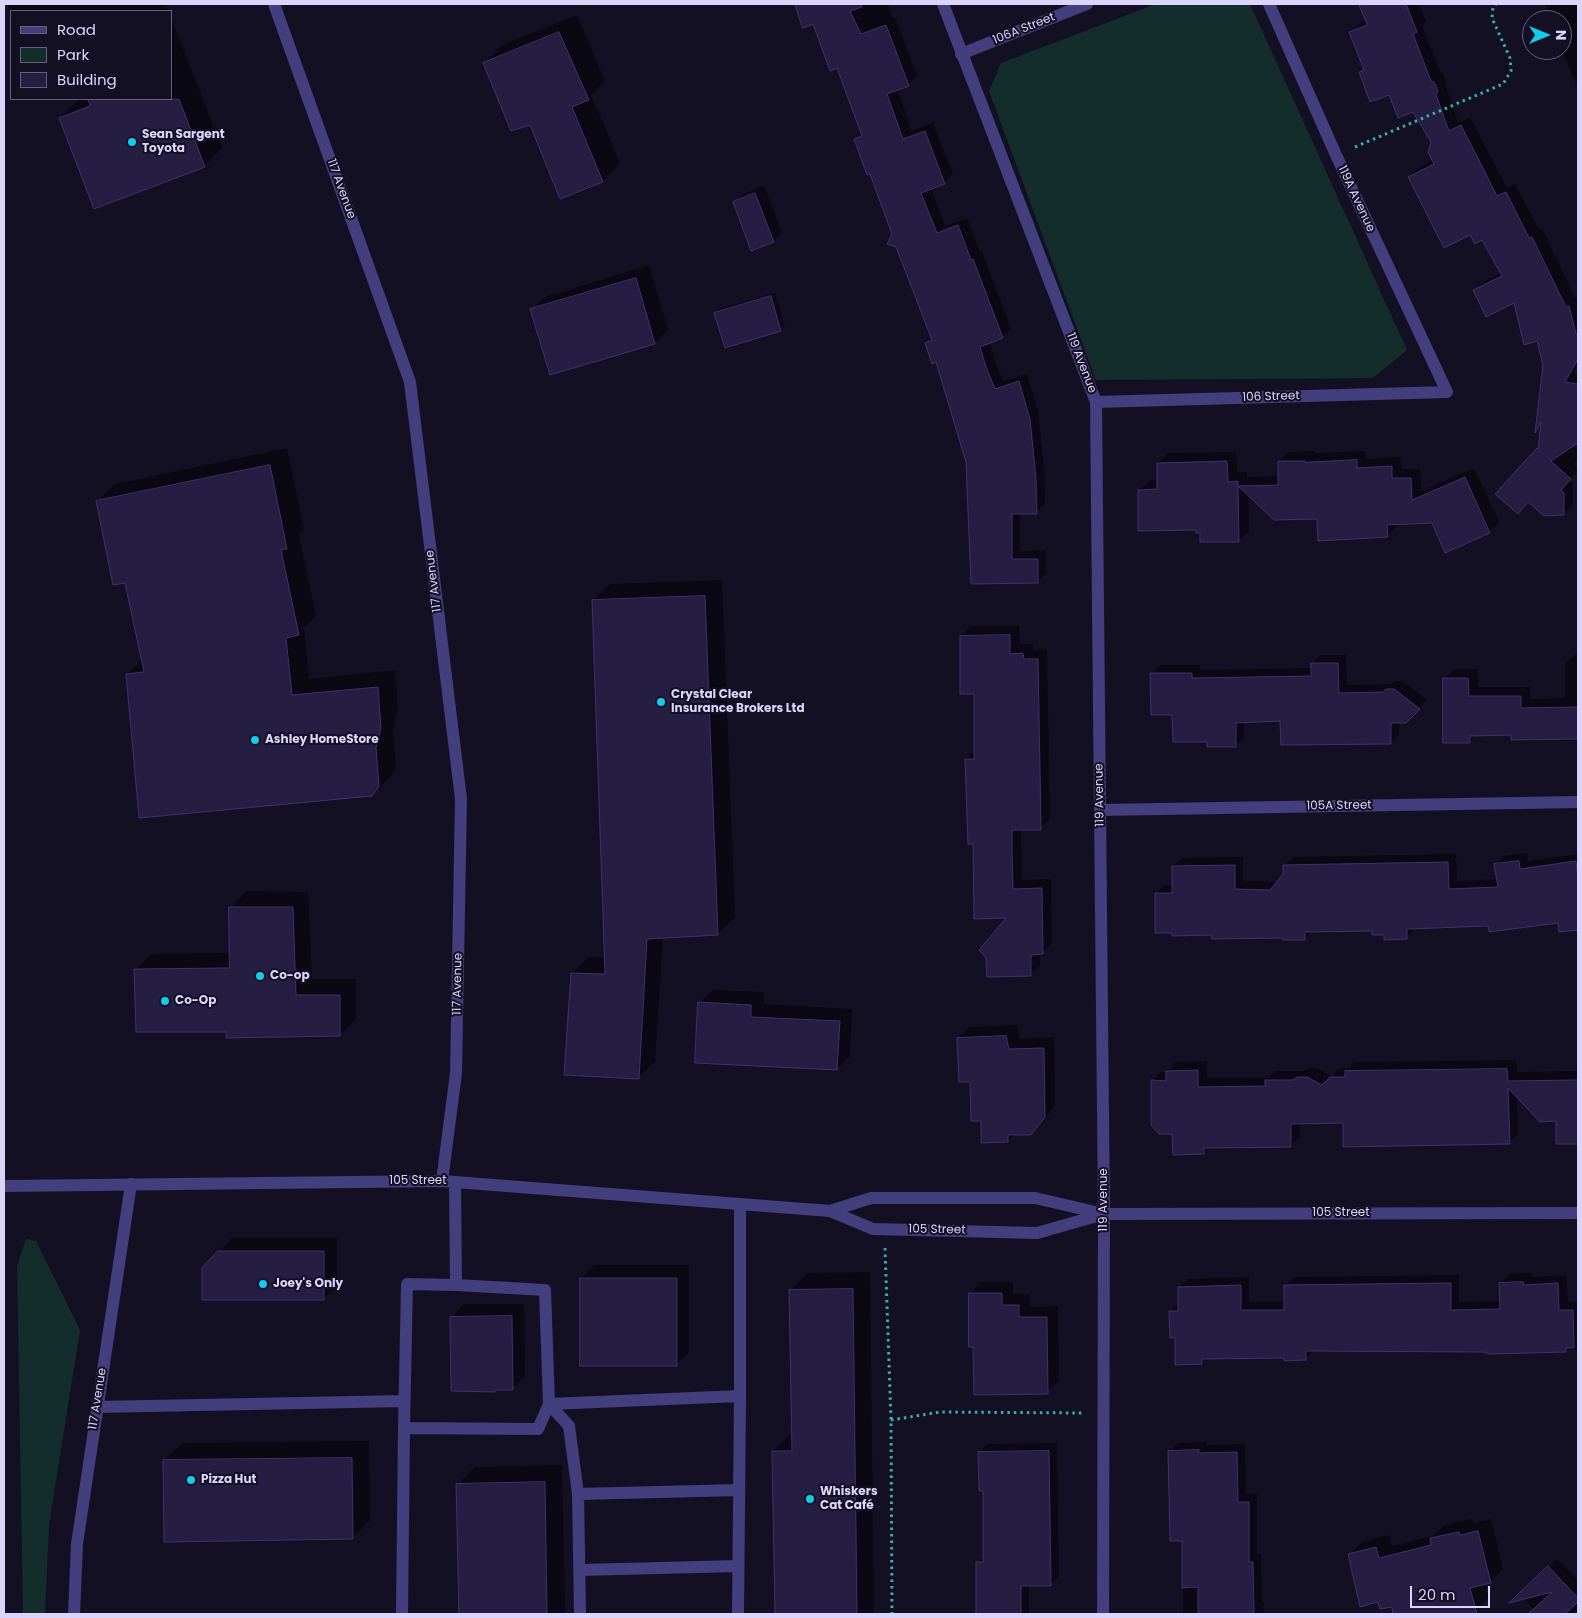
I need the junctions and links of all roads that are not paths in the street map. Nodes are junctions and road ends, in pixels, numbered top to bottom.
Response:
1 (274, 4) edge
2 (943, 4) edge
3 (1087, 4) edge
4 (1269, 4) edge
5 (961, 54) junction
6 (1446, 392) joint
7 (1096, 402) junction
8 (1578, 802) edge
9 (1100, 810) junction
10 (442, 1181) junction
11 (455, 1182) junction
12 (132, 1184) junction
13 (4, 1186) edge
14 (740, 1205) junction
15 (830, 1211) junction
16 (1578, 1213) edge
17 (1104, 1214) junction
18 (456, 1285) junction
19 (740, 1396) junction
20 (404, 1401) junction
21 (549, 1404) junction
22 (97, 1407) junction
23 (404, 1428) junction
24 (739, 1490) junction
25 (578, 1494) junction
26 (738, 1566) junction
27 (580, 1570) junction
28 (74, 1614) edge
29 (402, 1614) edge
30 (580, 1614) edge
31 (738, 1614) edge
32 (1103, 1614) edge

1 - 10 street, 117 Avenue
2 - 5 street, 119 Avenue
3 - 5 street, 106A Street
4 - 6 street, 119A Avenue
5 - 7 street, 119 Avenue
6 - 7 street, 106 Street
7 - 9 street, 119 Avenue
8 - 9 street, 105A Street
9 - 17 street, 119 Avenue
10 - 11 street, 105 Street
10 - 12 street, 105 Street
11 - 14 street, 105 Street
11 - 18 street
12 - 13 street, 105 Street
12 - 22 street, 117 Avenue
14 - 15 street, 105 Street
14 - 19 street
15 - 17 street, 105 Street
15 - 17 street, 105 Street
16 - 17 street, 105 Street
17 - 32 street, 119 Avenue
18 - 20 street
18 - 21 street
19 - 21 street
19 - 24 street
20 - 22 street
20 - 23 street
21 - 23 street
21 - 25 street
22 - 28 street, 117 Avenue
23 - 29 street
24 - 25 street
24 - 26 street
25 - 27 street
26 - 27 street
26 - 31 street
27 - 30 street

